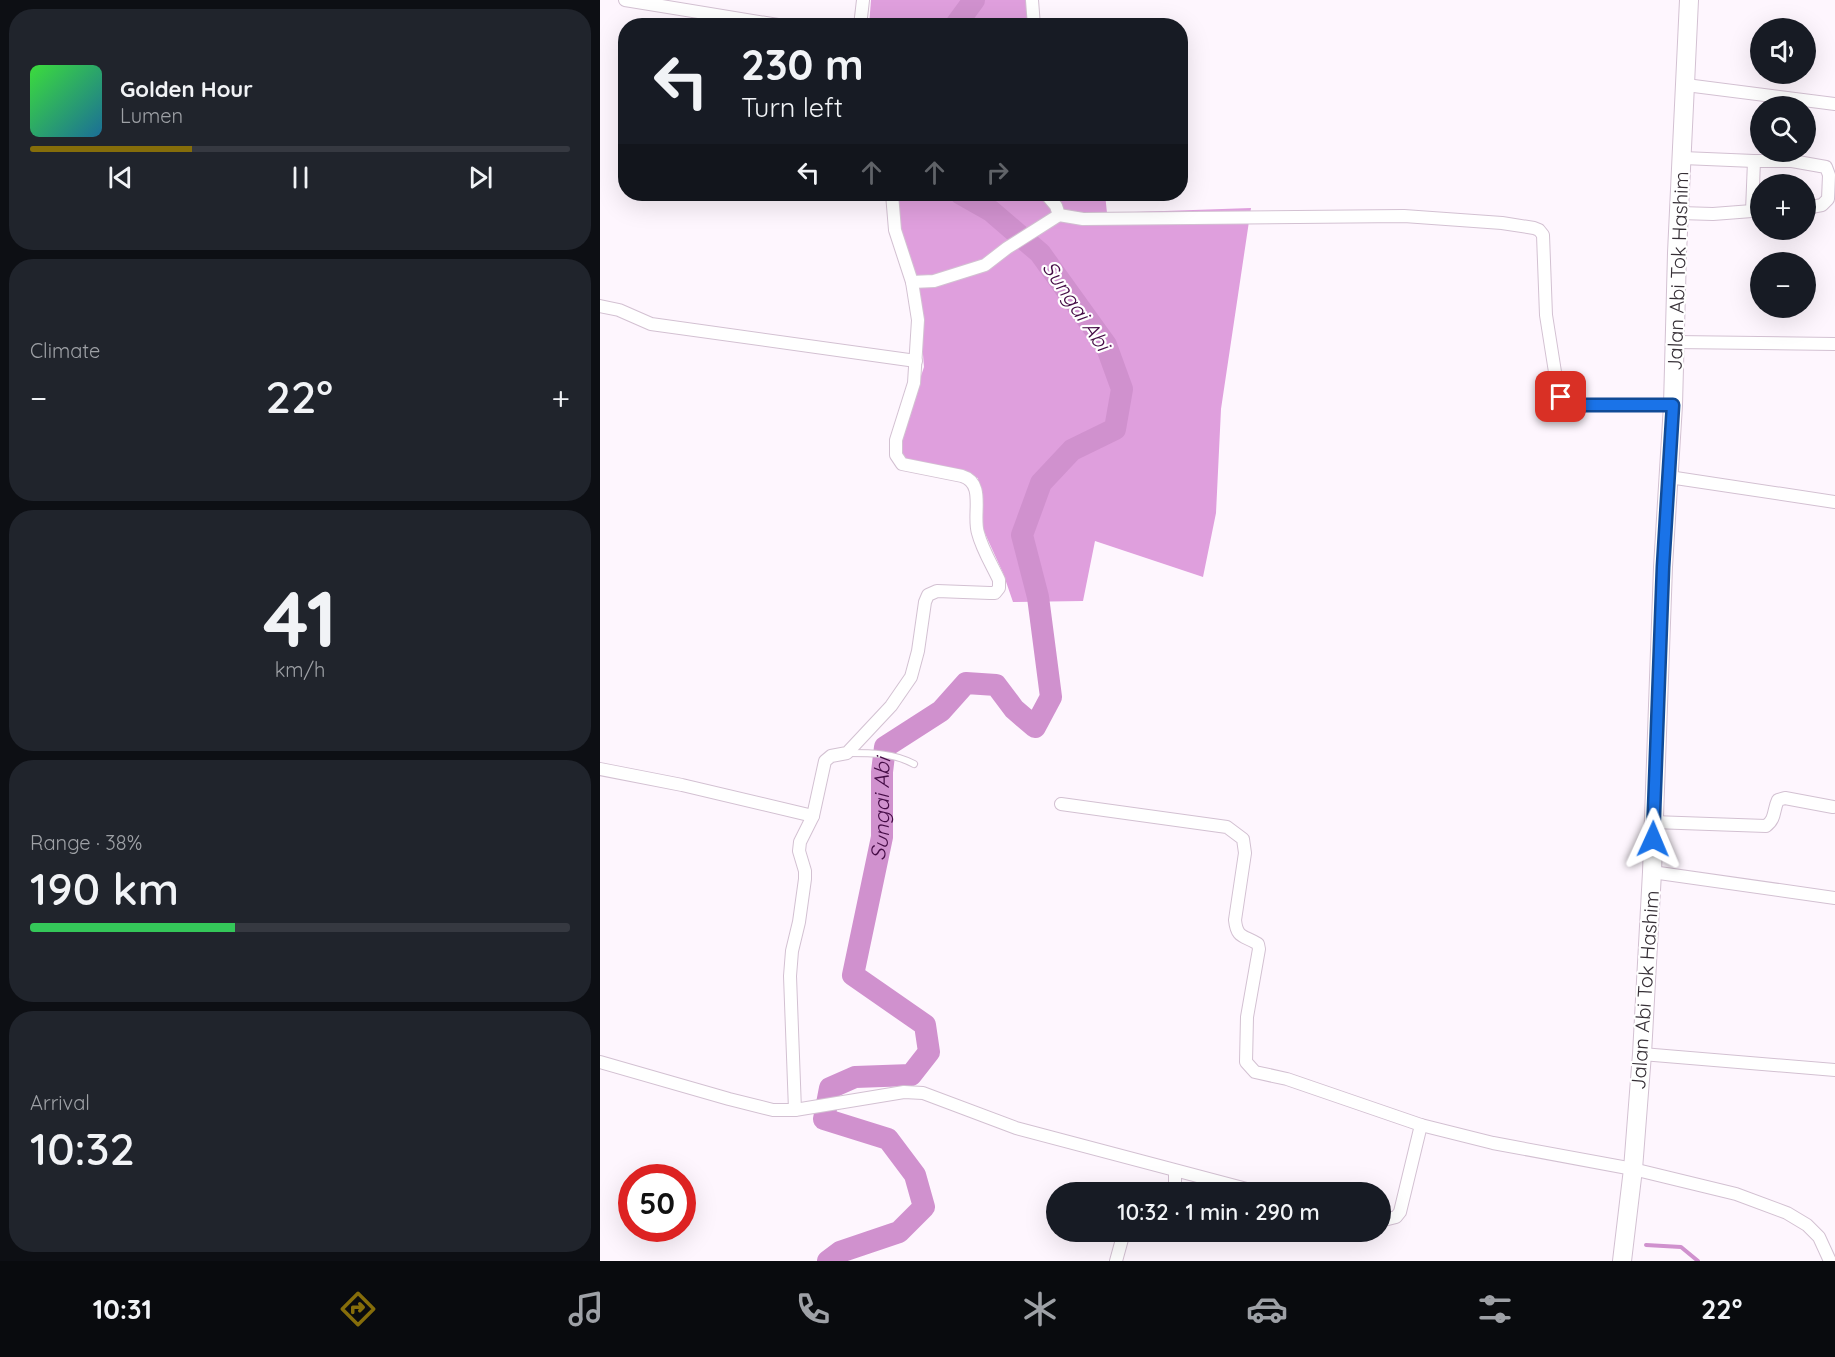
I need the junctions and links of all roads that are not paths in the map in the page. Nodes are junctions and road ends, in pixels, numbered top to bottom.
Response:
1 (625, 0) edge
2 (864, 0) edge
3 (1032, 0) edge
4 (1689, 0) edge
5 (735, 18) edge
6 (861, 18) edge
7 (1033, 18) edge
8 (1686, 85) junction
9 (1835, 104) edge
10 (1683, 158) junction
11 (1750, 162) edge
12 (1754, 162) edge
13 (1798, 162) edge
14 (1831, 168) edge
15 (1755, 174) edge
16 (893, 201) edge
17 (1052, 201) edge
18 (1816, 206) edge
19 (1750, 211) edge
20 (1680, 213) junction
21 (1059, 215) junction
22 (912, 282) junction
23 (600, 306) edge
24 (1675, 342) junction
25 (1835, 344) edge
26 (916, 361) junction
27 (1673, 405) junction
28 (1669, 477) junction
29 (1835, 502) edge
30 (847, 753) junction
31 (914, 764) dead end
32 (600, 769) edge
33 (1061, 804) dead end
34 (1833, 807) dead end
35 (813, 816) junction
36 (1653, 822) junction
37 (1652, 872) junction
38 (1835, 898) edge
39 (1642, 1054) junction
40 (600, 1062) edge
41 (1835, 1070) edge
42 (795, 1110) junction
43 (1421, 1125) junction
44 (1633, 1168) junction
45 (1175, 1171) junction
46 (1175, 1182) edge
47 (1218, 1182) edge
48 (1391, 1218) edge
49 (1121, 1242) edge
50 (1116, 1261) edge
51 (1622, 1261) edge
52 (1830, 1261) edge

1 - 5 street
2 - 6 street
3 - 7 street
4 - 8 main road, Jalan Abi Tok Hashim
8 - 9 street
8 - 10 main road, Jalan Abi Tok Hashim
10 - 11 street
10 - 20 main road, Jalan Abi Tok Hashim
12 - 15 street
13 - 14 street
14 - 18 street
16 - 22 street
17 - 21 street
19 - 20 street
20 - 24 main road, Jalan Abi Tok Hashim
21 - 22 street
21 - 27 street
22 - 26 street
23 - 26 street
24 - 25 street
24 - 27 main road, Jalan Abi Tok Hashim
26 - 30 street
27 - 28 main road, Jalan Abi Tok Hashim
28 - 29 street
28 - 36 main road, Jalan Abi Tok Hashim
30 - 31 lane
30 - 35 street
32 - 35 street
33 - 43 street
34 - 36 street
35 - 42 street
36 - 37 main road, Jalan Abi Tok Hashim
37 - 38 street
37 - 39 main road, Jalan Abi Tok Hashim
39 - 41 street
39 - 44 main road, Jalan Abi Tok Hashim
40 - 42 street
42 - 45 street
43 - 44 street
43 - 48 street
44 - 51 main road, Jalan Abi Tok Hashim
44 - 52 street
45 - 46 street
45 - 47 street
49 - 50 street

